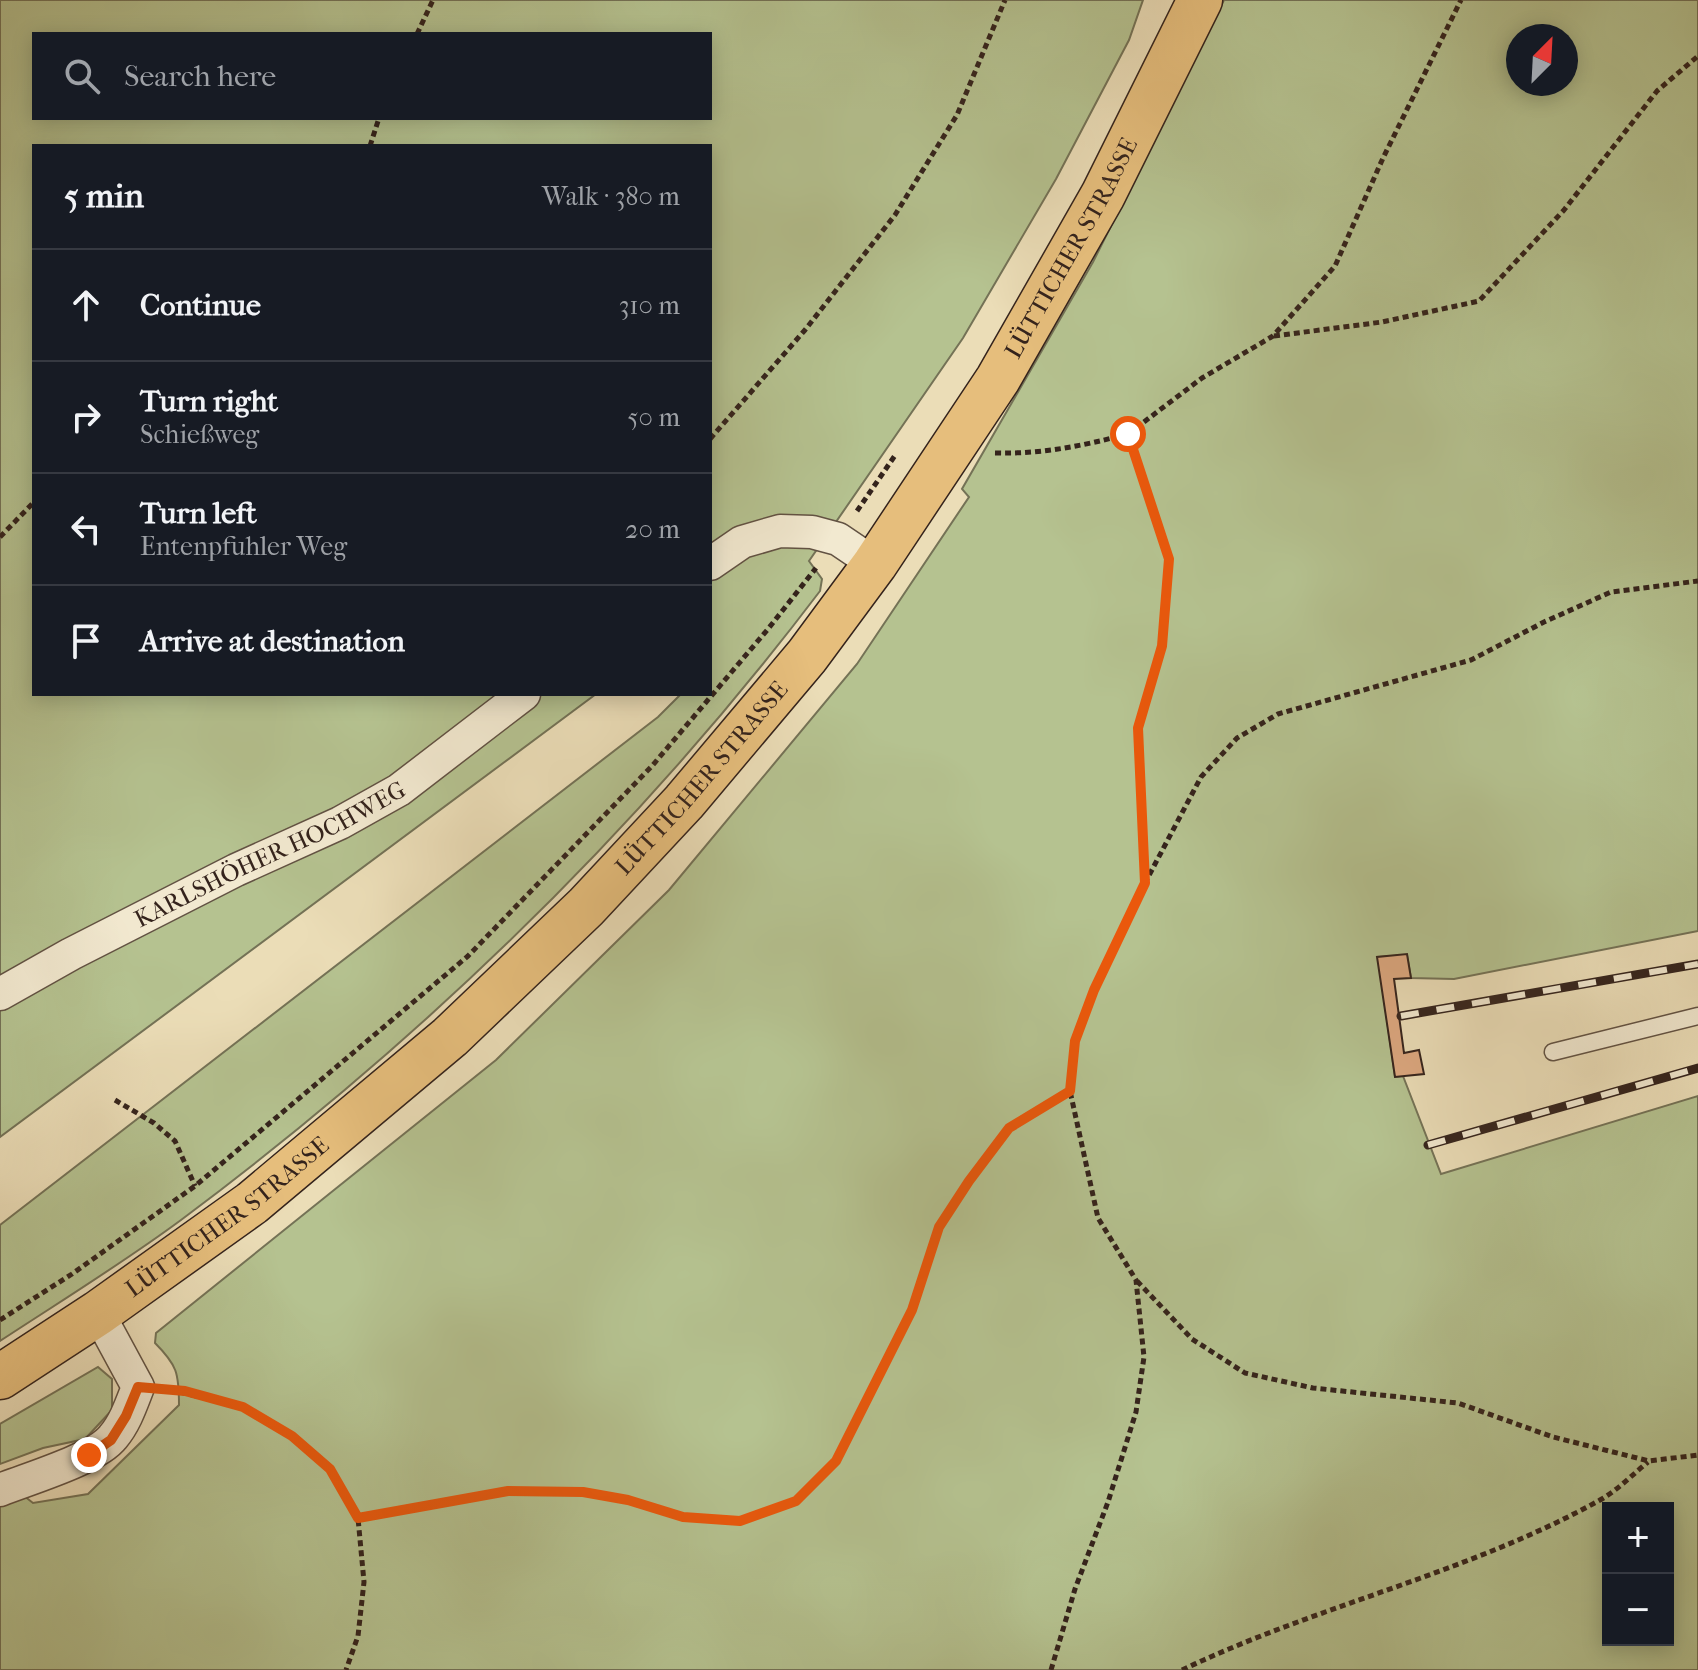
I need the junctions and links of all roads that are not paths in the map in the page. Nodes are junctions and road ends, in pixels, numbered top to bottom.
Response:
1 (1200, 0) edge
2 (712, 563) edge
3 (875, 564) junction
4 (521, 696) edge
5 (0, 994) edge
6 (1698, 1016) edge
7 (1553, 1052) dead end
8 (98, 1313) junction
9 (0, 1377) edge
10 (0, 1490) edge

1 - 3 main road, LÜTTICHER STRASSE
2 - 3 street
3 - 8 main road, LÜTTICHER STRASSE
4 - 5 street, KARLSHÖHER HOCHWEG
6 - 7 lane
8 - 9 main road, LÜTTICHER STRASSE
8 - 10 street

